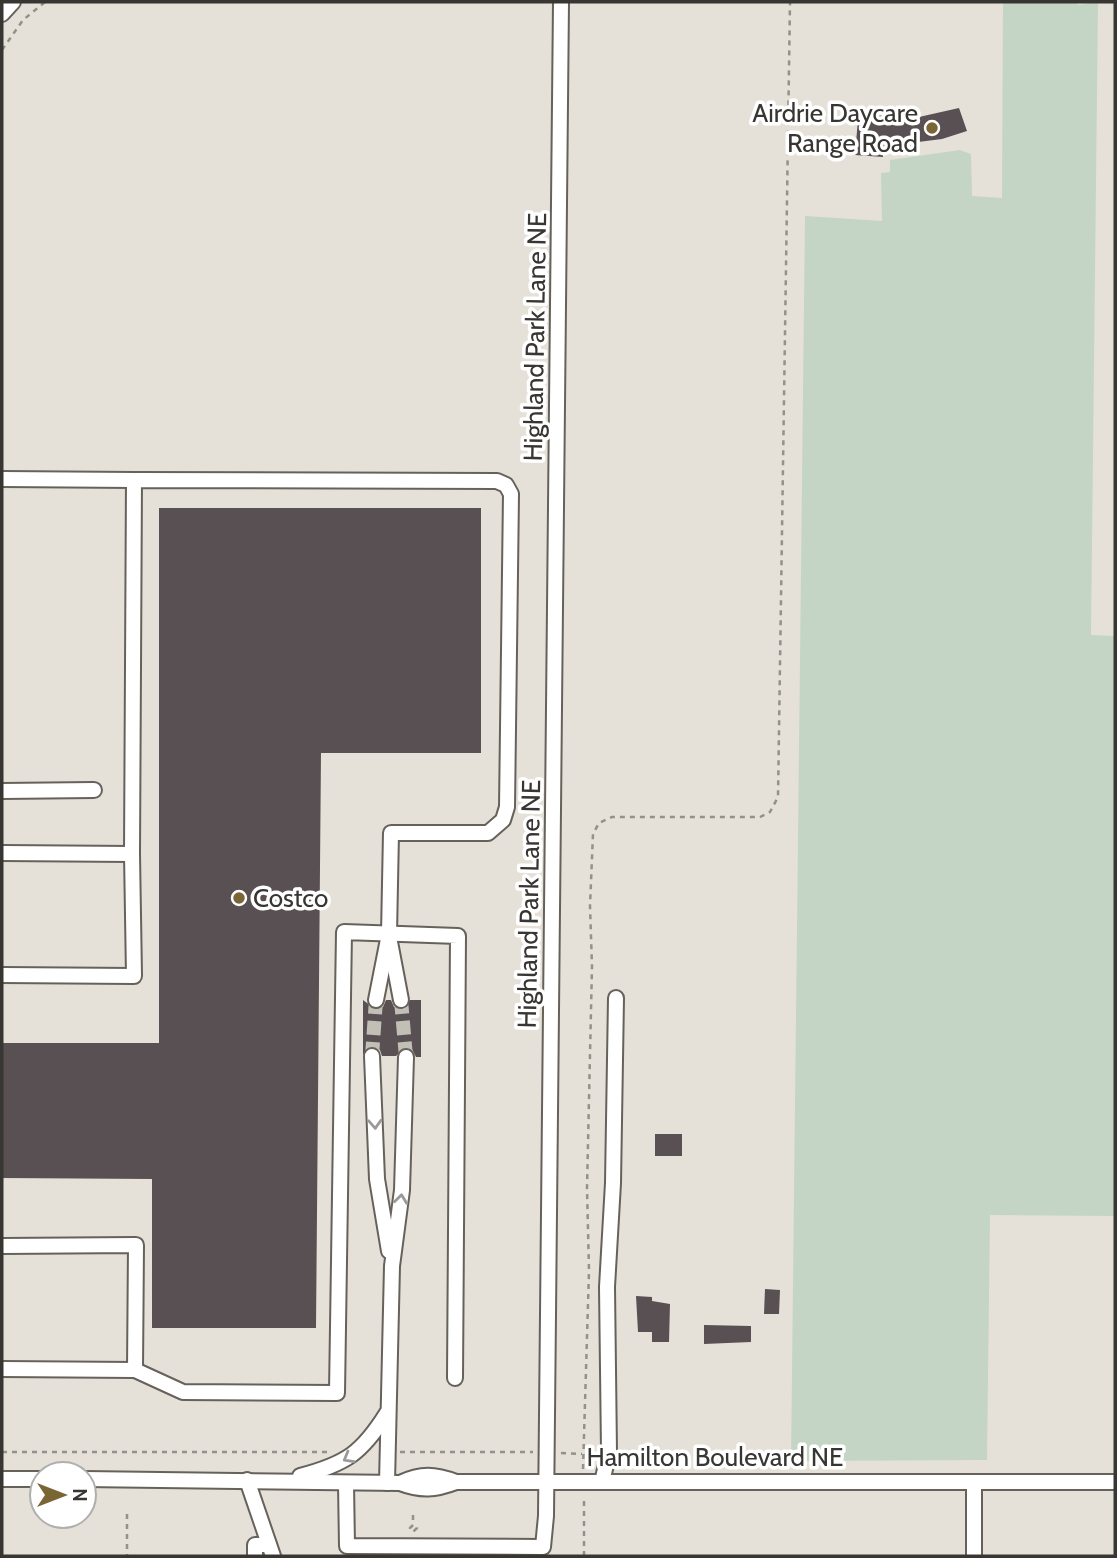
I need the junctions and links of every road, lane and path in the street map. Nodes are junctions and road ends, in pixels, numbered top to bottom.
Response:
1 (13, 2) edge
2 (45, 2) edge
3 (561, 2) edge
4 (790, 2) edge
5 (2, 14) edge
6 (2, 50) edge
7 (2, 479) edge
8 (134, 480) junction
9 (94, 790) dead end
10 (2, 791) edge
11 (2, 853) edge
12 (132, 854) junction
13 (389, 934) junction
14 (2, 975) edge
15 (616, 998) dead end
16 (376, 1000) tunnel mouth
17 (401, 1000) tunnel mouth
18 (372, 1056) tunnel mouth
19 (406, 1057) tunnel mouth
20 (2, 1246) edge
21 (392, 1266) junction
22 (2, 1369) edge
23 (135, 1370) junction
24 (455, 1378) dead end
25 (389, 1410) junction
26 (404, 1451) dead end
27 (2, 1452) edge
28 (338, 1452) dead end
29 (534, 1452) dead end
30 (558, 1452) dead end
31 (583, 1454) junction
32 (584, 1472) dead end
33 (2, 1479) edge
34 (28, 1479) edge
35 (98, 1479) edge
36 (289, 1479) junction
37 (247, 1480) junction
38 (547, 1482) junction
39 (602, 1482) junction
40 (974, 1482) junction
41 (1115, 1482) edge
42 (346, 1483) junction
43 (393, 1483) junction
44 (584, 1491) dead end
45 (127, 1514) dead end
46 (413, 1515) dead end
47 (413, 1525) dead end
48 (271, 1551) edge
49 (347, 1551) edge
50 (127, 1556) edge
51 (255, 1556) edge
52 (584, 1556) edge
53 (974, 1556) edge

1 - 5 street
2 - 6 path
3 - 38 street, Highland Park Lane NE
4 - 31 path
7 - 8 street
8 - 12 street
8 - 13 street
9 - 10 street
11 - 12 street
12 - 14 street
13 - 16 street
13 - 17 street
13 - 23 street
13 - 24 street
15 - 39 street
18 -> 21 street
21 -> 19 street
20 - 23 street
21 - 25 street
22 - 23 street
25 -> 36 street
25 - 43 street
26 - 29 path
27 - 28 path
30 - 31 path
31 - 32 path
33 - 34 street
35 - 37 street, Hamilton Boulevard NE
36 - 37 street, Hamilton Boulevard NE
36 - 42 street, Hamilton Boulevard NE
37 - 48 street
38 - 39 street, Hamilton Boulevard NE
38 - 43 street, Hamilton Boulevard NE
38 - 49 street, Highland Park Lane NE
39 - 40 street, Hamilton Boulevard NE
40 - 41 street, Hamilton Boulevard NE
40 - 53 street
42 - 43 street, Hamilton Boulevard NE
42 - 49 street, Highland Park Lane NE
44 - 52 path
45 - 50 path
46 - 47 path
48 - 51 street

